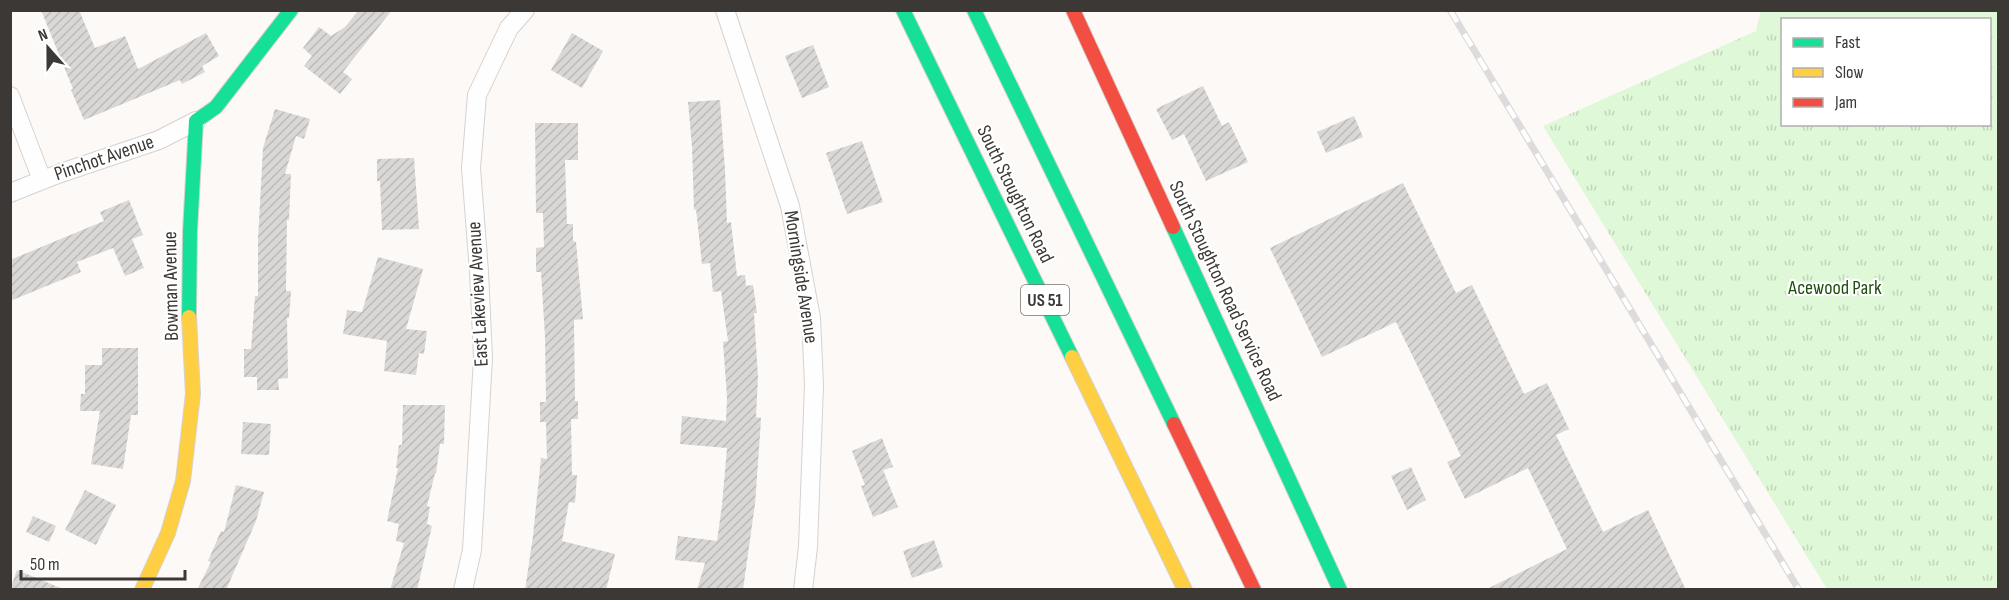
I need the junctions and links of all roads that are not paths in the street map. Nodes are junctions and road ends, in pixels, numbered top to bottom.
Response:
1 (291, 10) edge
2 (525, 10) edge
3 (725, 10) edge
4 (903, 10) edge
5 (974, 10) edge
6 (1073, 10) edge
7 (10, 96) edge
8 (196, 121) junction
9 (42, 180) junction
10 (10, 193) edge
11 (142, 590) edge
12 (463, 590) edge
13 (803, 590) edge
14 (1185, 590) edge
15 (1254, 590) edge
16 (1340, 590) edge

1 - 8 main road
2 - 12 street, East Lakeview Avenue
3 - 13 street, Morningside Avenue
4 - 14 main road, South Stoughton Road / US 51
5 - 15 main road
6 - 16 main road, South Stoughton Road Service Road
7 - 9 street
8 - 9 street, Pinchot Avenue
8 - 11 main road, Bowman Avenue
9 - 10 street, Pinchot Avenue

